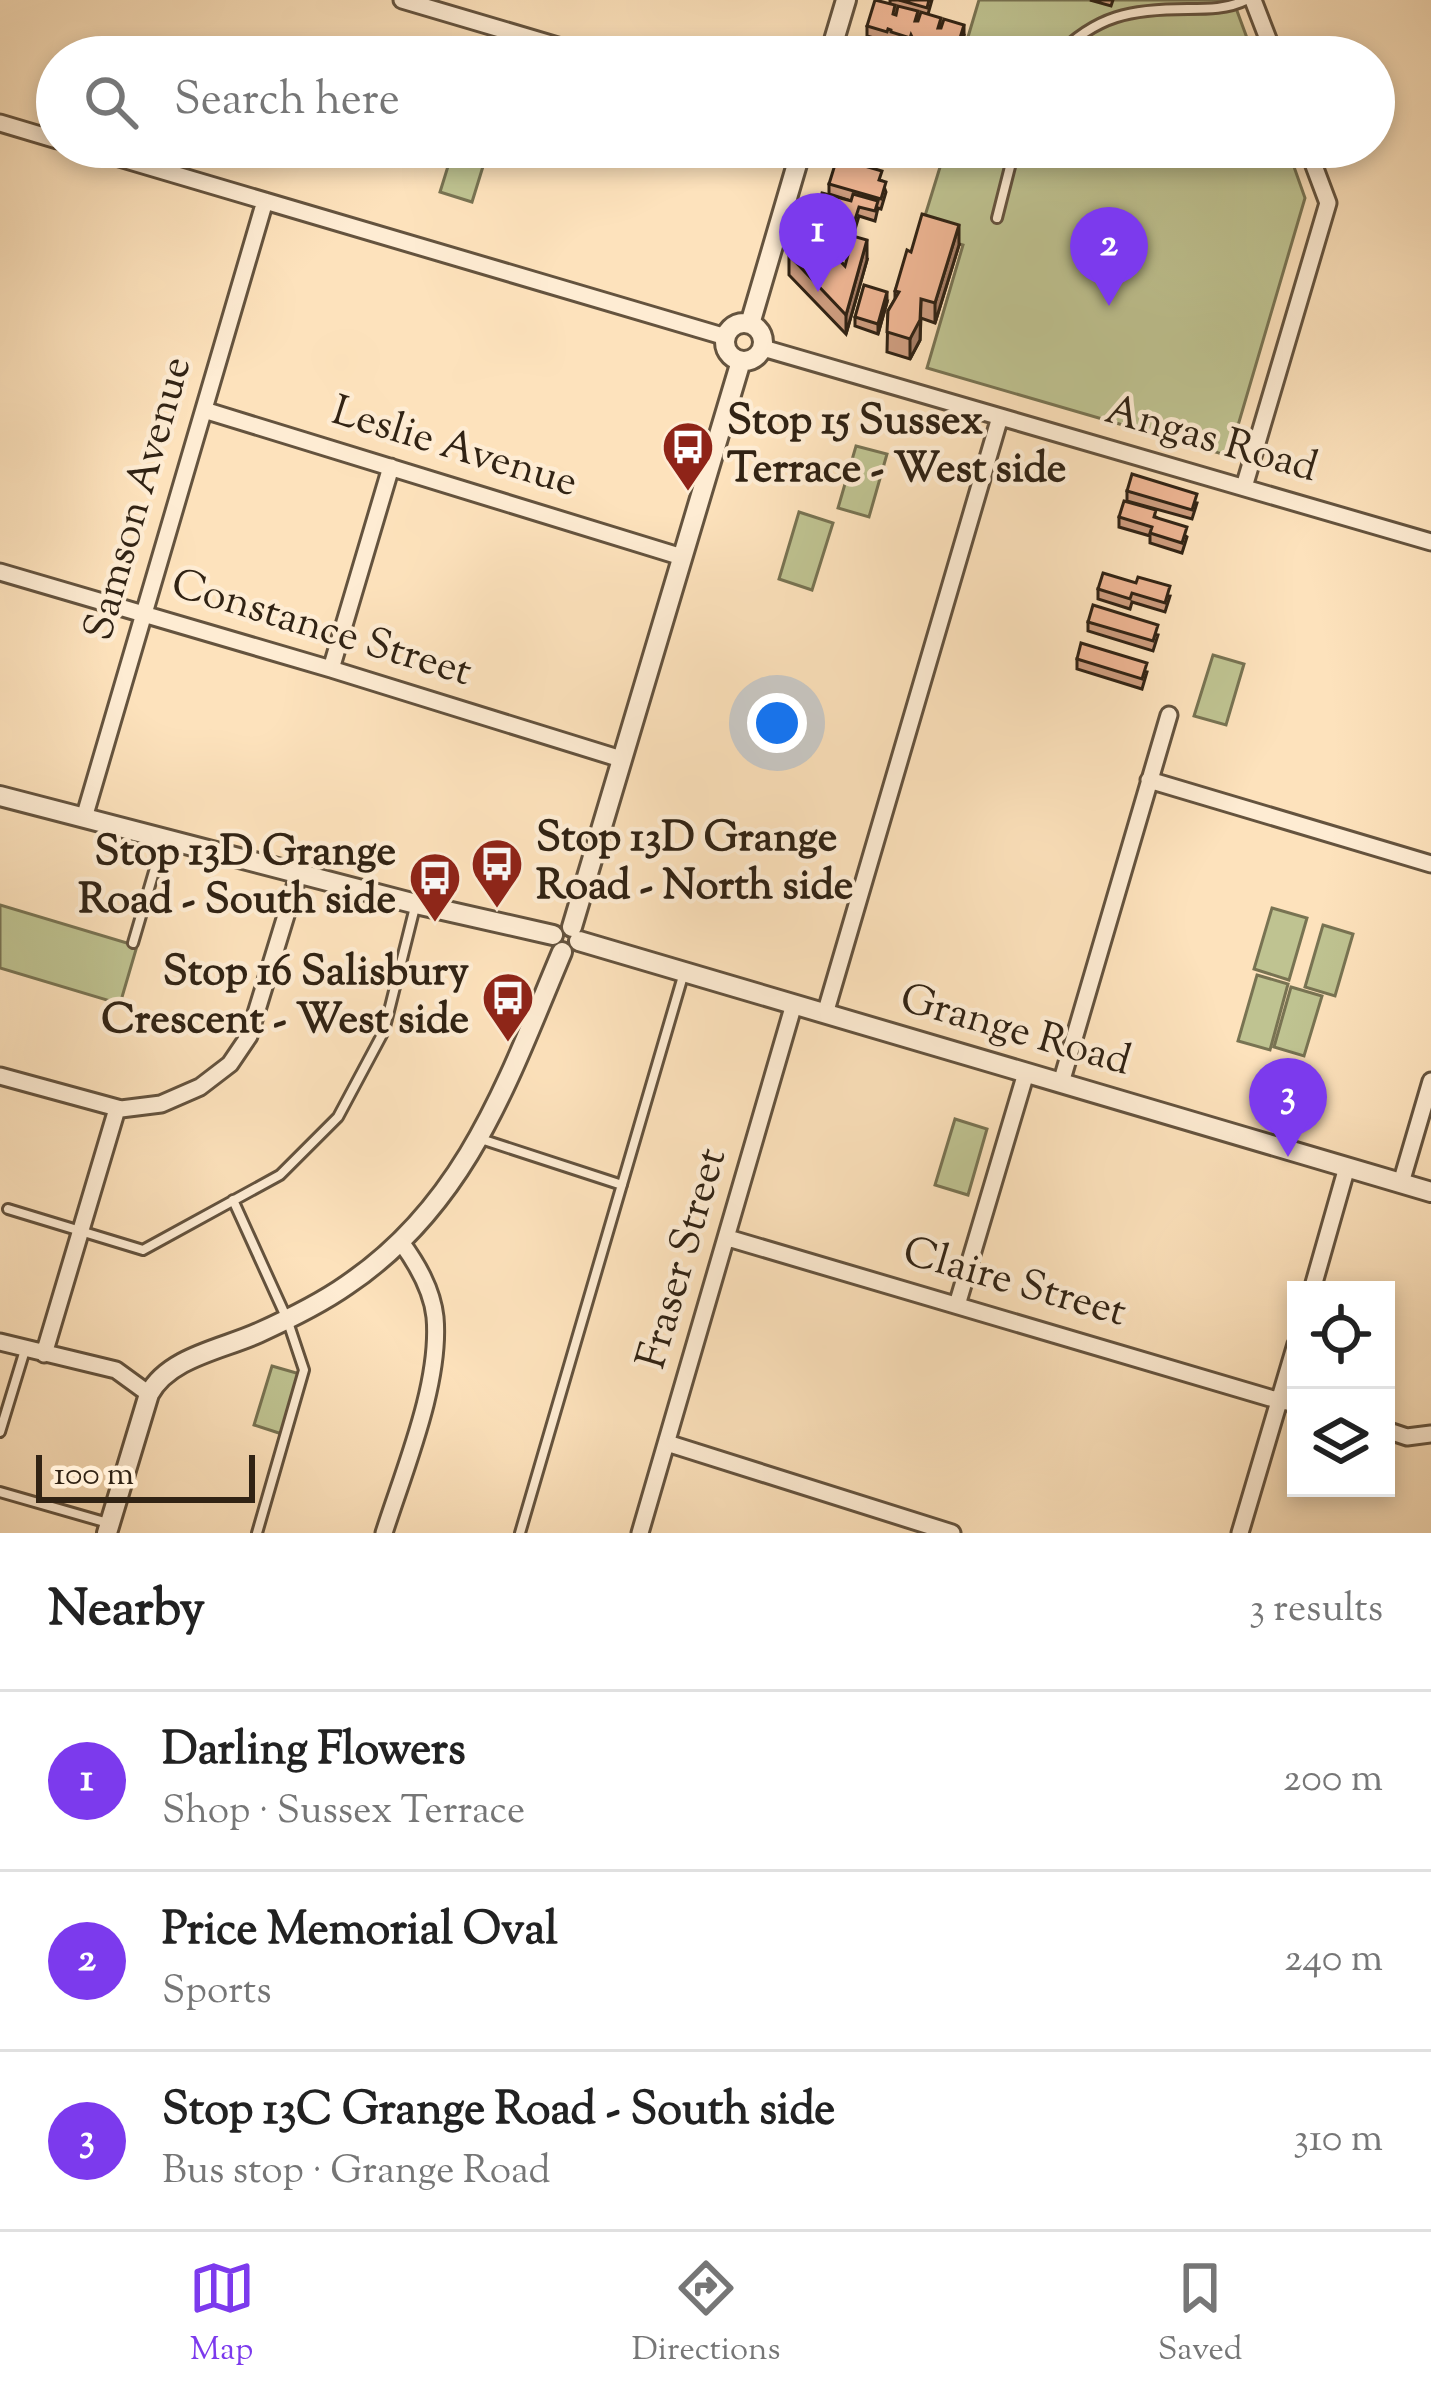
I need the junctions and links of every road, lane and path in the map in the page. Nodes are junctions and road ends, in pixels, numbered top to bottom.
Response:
1 (402, 0) edge
2 (846, 0) edge
3 (1249, 0) edge
4 (524, 36) edge
5 (835, 36) edge
6 (1082, 36) edge
7 (1265, 36) edge
8 (0, 123) edge
9 (36, 134) edge
10 (154, 168) edge
11 (796, 168) edge
12 (1010, 168) edge
13 (1315, 168) edge
14 (266, 201) junction
15 (997, 218) dead end
16 (750, 324) junction
17 (726, 337) junction
18 (763, 348) junction
19 (741, 361) junction
20 (204, 410) junction
21 (1000, 417) junction
22 (391, 466) junction
23 (1244, 488) junction
24 (1431, 542) edge
25 (682, 556) junction
26 (0, 572) edge
27 (144, 614) junction
28 (331, 669) junction
29 (1169, 715) dead end
30 (621, 759) junction
31 (1149, 780) junction
32 (2, 802) edge
33 (84, 818) junction
34 (164, 838) junction
35 (1431, 864) edge
36 (299, 873) junction
37 (416, 904) junction
38 (567, 939) junction
39 (133, 943) dead end
40 (685, 972) junction
41 (794, 1004) junction
42 (825, 1013) junction
43 (1026, 1072) junction
44 (0, 1076) edge
45 (1431, 1081) edge
46 (1061, 1083) junction
47 (117, 1109) junction
48 (478, 1138) junction
49 (1347, 1167) junction
50 (1401, 1183) junction
51 (622, 1185) junction
52 (1431, 1192) edge
53 (233, 1200) junction
54 (8, 1209) dead end
55 (81, 1230) junction
56 (728, 1238) junction
57 (401, 1242) junction
58 (1315, 1281) edge
59 (957, 1305) junction
60 (287, 1319) junction
61 (0, 1342) edge
62 (25, 1348) junction
63 (44, 1354) junction
64 (147, 1400) junction
65 (1287, 1402) edge
66 (1287, 1405) edge
67 (0, 1432) edge
68 (1395, 1433) edge
69 (1431, 1434) edge
70 (667, 1443) junction
71 (0, 1492) edge
72 (108, 1528) edge
73 (257, 1533) edge
74 (384, 1533) edge
75 (520, 1533) edge
76 (640, 1533) edge
77 (952, 1533) edge
78 (1240, 1533) edge

1 - 4 street
2 - 5 street
3 - 6 lane
3 - 7 street
8 - 9 street
10 - 14 street
11 - 16 street
12 - 15 lane
13 - 23 street
14 - 17 street
14 - 20 street, Samson Avenue
16 - 17 street
16 - 18 street
17 - 19 street
18 - 19 street
18 - 21 street, Angas Road
19 - 25 street
20 - 22 street, Leslie Avenue
20 - 27 street, Samson Avenue
21 - 23 street, Angas Road
21 - 42 street
22 - 25 street, Leslie Avenue
22 - 28 street
23 - 24 street, Angas Road
25 - 30 street
26 - 27 street, Constance Street
27 - 28 street, Constance Street
27 - 33 street, Samson Avenue
28 - 30 street, Constance Street
29 - 31 street
30 - 38 street
31 - 35 street
31 - 46 street
32 - 33 street, Grange Road
33 - 34 street, Grange Road
34 - 36 street, Grange Road
34 - 39 lane
36 - 37 street, Grange Road
36 - 47 street
37 - 38 street, Grange Road
37 - 53 lane
38 - 40 street, Grange Road
38 - 48 street
40 - 41 street, Grange Road
40 - 51 lane
41 - 42 street, Grange Road
41 - 56 street, Fraser Street
42 - 43 street, Grange Road
43 - 46 street, Grange Road
43 - 59 street
44 - 47 street
45 - 50 street
46 - 49 street, Grange Road
47 - 55 street
48 - 51 lane
48 - 57 street
49 - 50 street, Grange Road
49 - 58 street
50 - 52 street, Grange Road
51 - 75 lane
53 - 55 lane
53 - 60 lane
54 - 55 lane
55 - 63 street
56 - 59 street, Claire Street
56 - 70 street, Fraser Street
57 - 60 street
57 - 74 street
59 - 65 street, Claire Street
60 - 64 street
60 - 73 lane
61 - 62 street
62 - 63 street
62 - 67 lane
63 - 64 street
64 - 72 street
66 - 78 street
68 - 69 street
70 - 76 street, Fraser Street
70 - 77 street
71 - 72 lane

